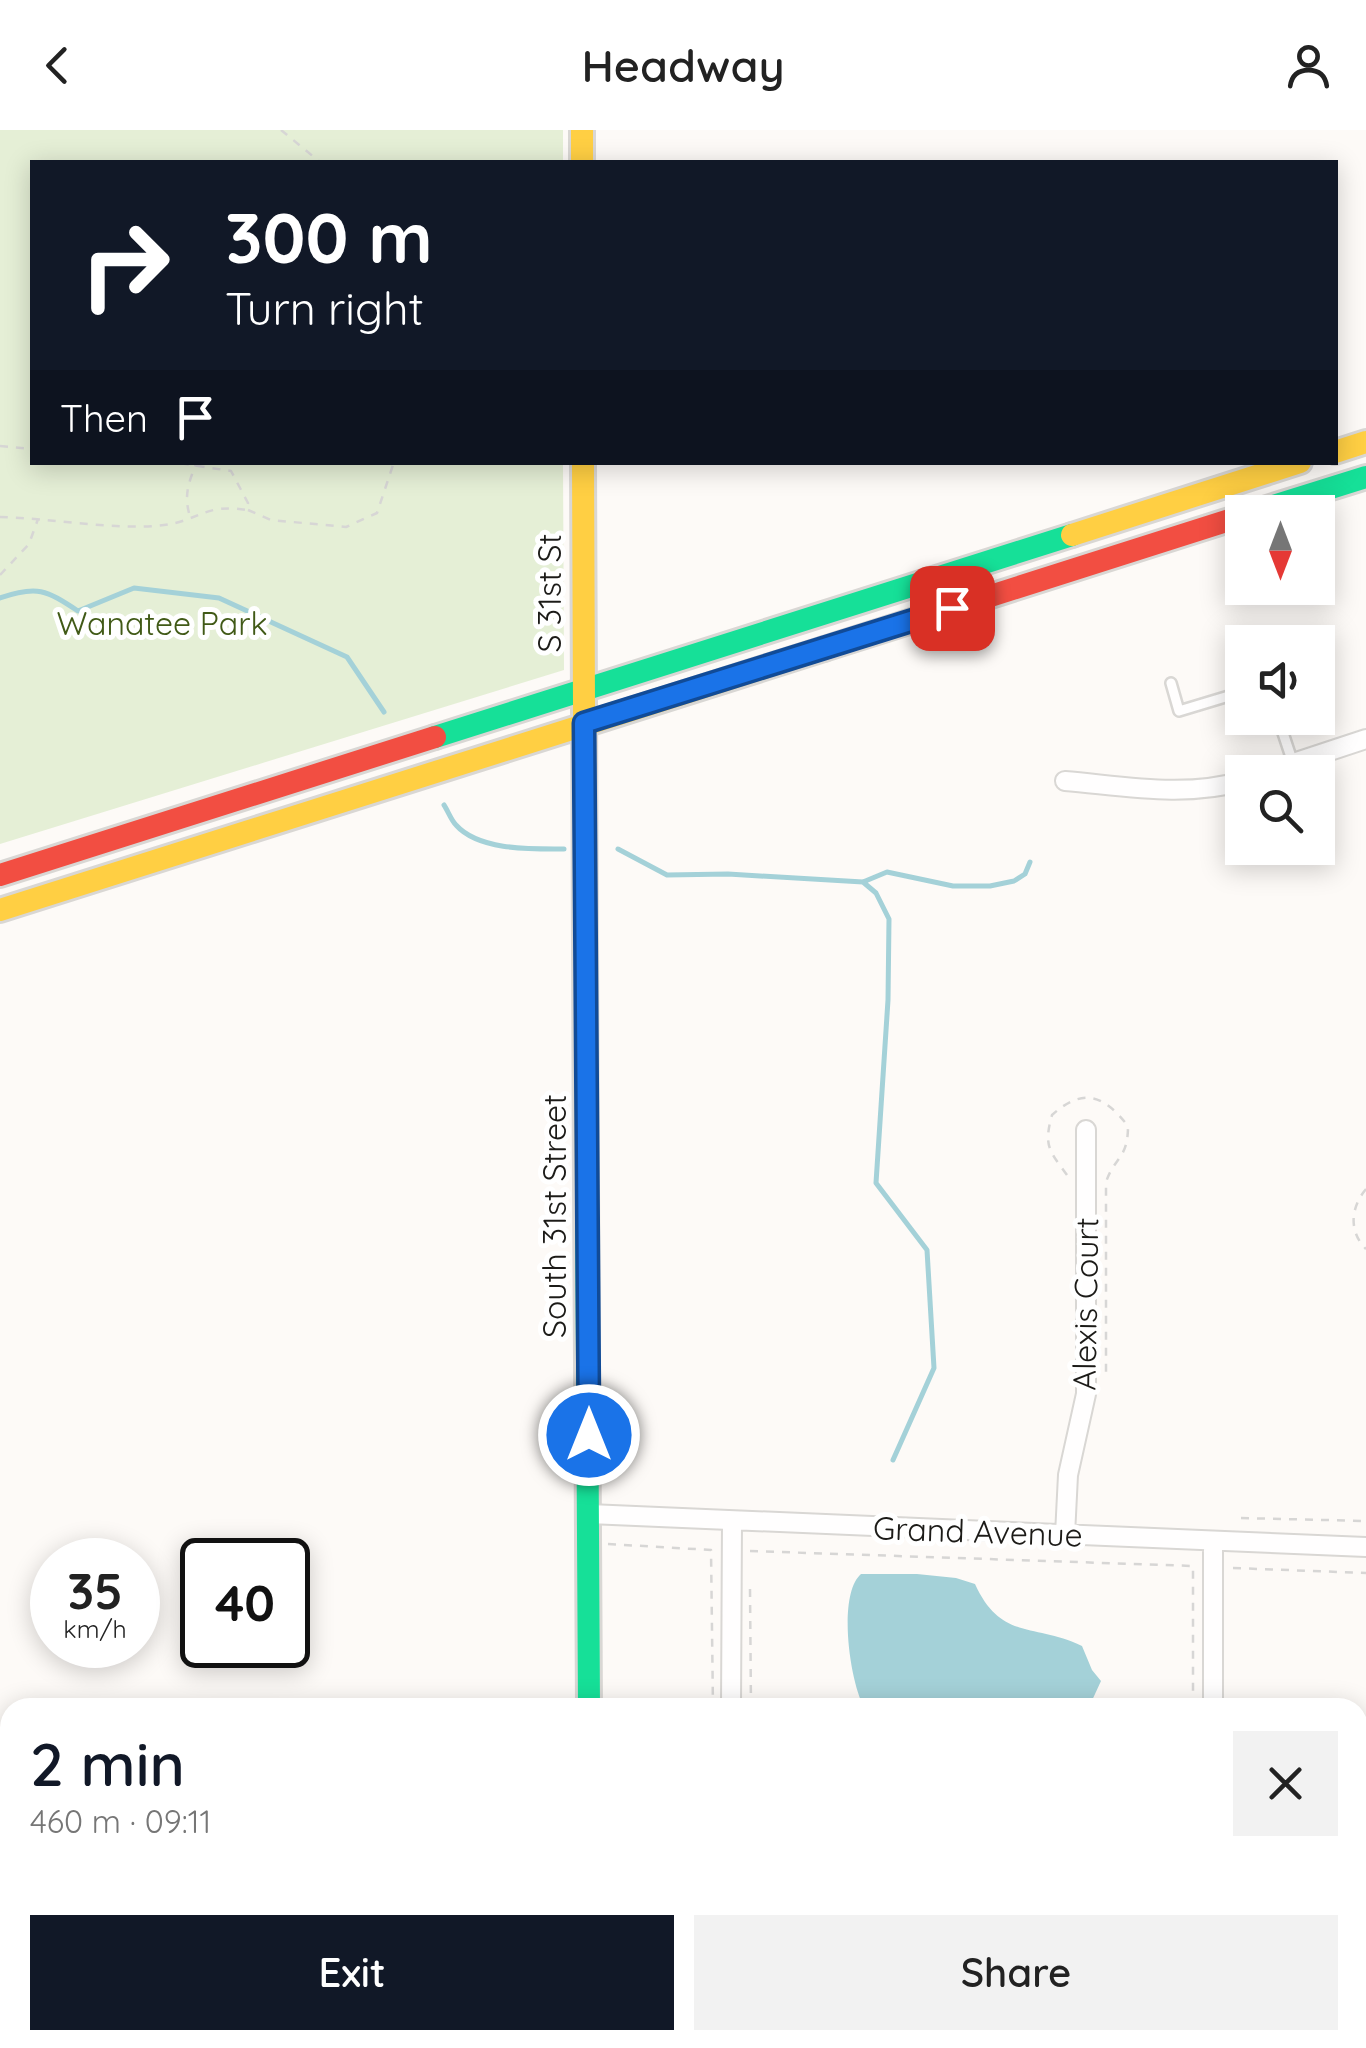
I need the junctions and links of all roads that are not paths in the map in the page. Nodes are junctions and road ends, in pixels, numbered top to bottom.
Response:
1 (582, 130) edge
2 (582, 160) edge
3 (1366, 442) edge
4 (1338, 451) edge
5 (582, 465) edge
6 (1290, 465) edge
7 (1366, 477) edge
8 (1308, 495) edge
9 (1225, 521) edge
10 (1171, 683) dead end
11 (583, 688) junction
12 (1225, 697) edge
13 (584, 723) junction
14 (1366, 738) edge
15 (1316, 755) edge
16 (1065, 781) dead end
17 (1225, 785) edge
18 (0, 875) edge
19 (0, 910) edge
20 (1086, 1130) dead end
21 (589, 1514) junction
22 (732, 1522) junction
23 (1065, 1535) junction
24 (1213, 1542) junction
25 (1366, 1547) edge
26 (589, 1698) edge
27 (730, 1698) edge
28 (1214, 1698) edge

1 - 2 main road
3 - 4 main road
5 - 11 main road, S 31st St
6 - 11 main road
7 - 8 main road
9 - 13 main road
10 - 12 lane
11 - 13 main road, S 31st St
11 - 18 main road
13 - 19 main road
13 - 21 main road, South 31st Street
14 - 15 street
16 - 17 street
20 - 23 street, Alexis Court
21 - 22 street, Grand Avenue
21 - 26 main road, South 31st Street
22 - 23 street, Grand Avenue
22 - 27 street
23 - 24 street, Grand Avenue
24 - 25 street, Grand Avenue
24 - 28 street

